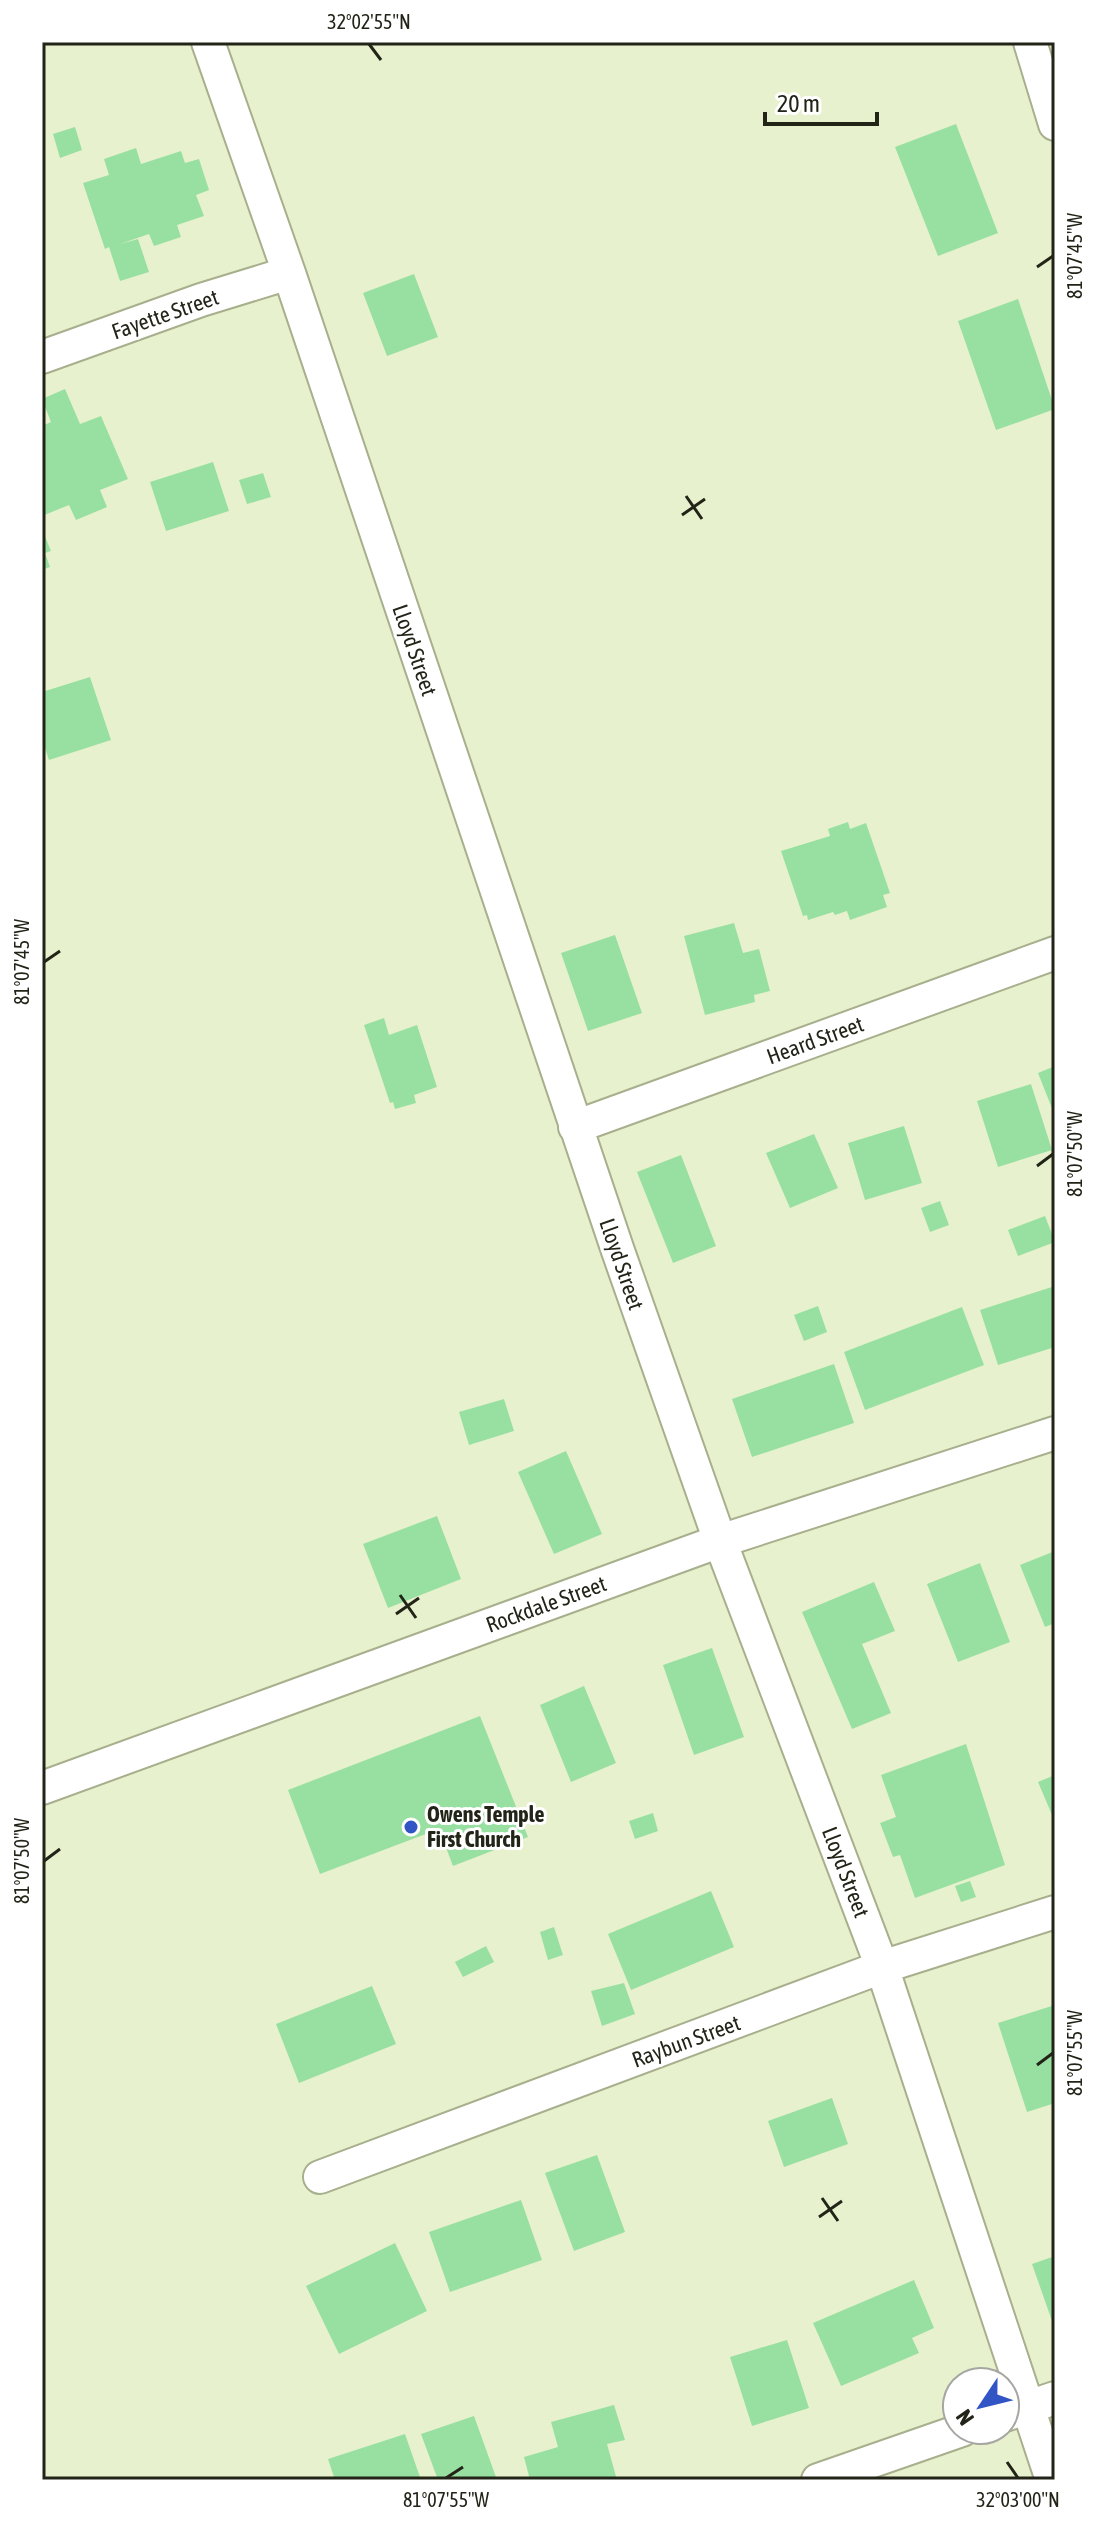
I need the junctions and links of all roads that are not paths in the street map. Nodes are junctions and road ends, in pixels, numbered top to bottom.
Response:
1 (208, 42) edge
2 (1030, 42) edge
3 (1055, 124) edge
4 (289, 273) junction
5 (42, 357) edge
6 (1055, 953) edge
7 (575, 1127) junction
8 (1055, 1433) edge
9 (720, 1541) junction
10 (42, 1788) edge
11 (1055, 1912) edge
12 (882, 1967) junction
13 (320, 2177) dead end
14 (1029, 2406) edge
15 (941, 2437) edge
16 (818, 2480) edge
17 (1052, 2480) edge

1 - 4 street, Lloyd Street
2 - 3 street
4 - 5 street, Fayette Street
4 - 7 street, Lloyd Street
6 - 7 street, Heard Street
7 - 9 street, Lloyd Street
8 - 9 street, Rockdale Street
9 - 10 street, Rockdale Street
9 - 12 street, Lloyd Street
11 - 12 street, Raybun Street
12 - 13 street, Raybun Street
12 - 14 street, Lloyd Street
14 - 17 street, Lloyd Street
15 - 16 street

